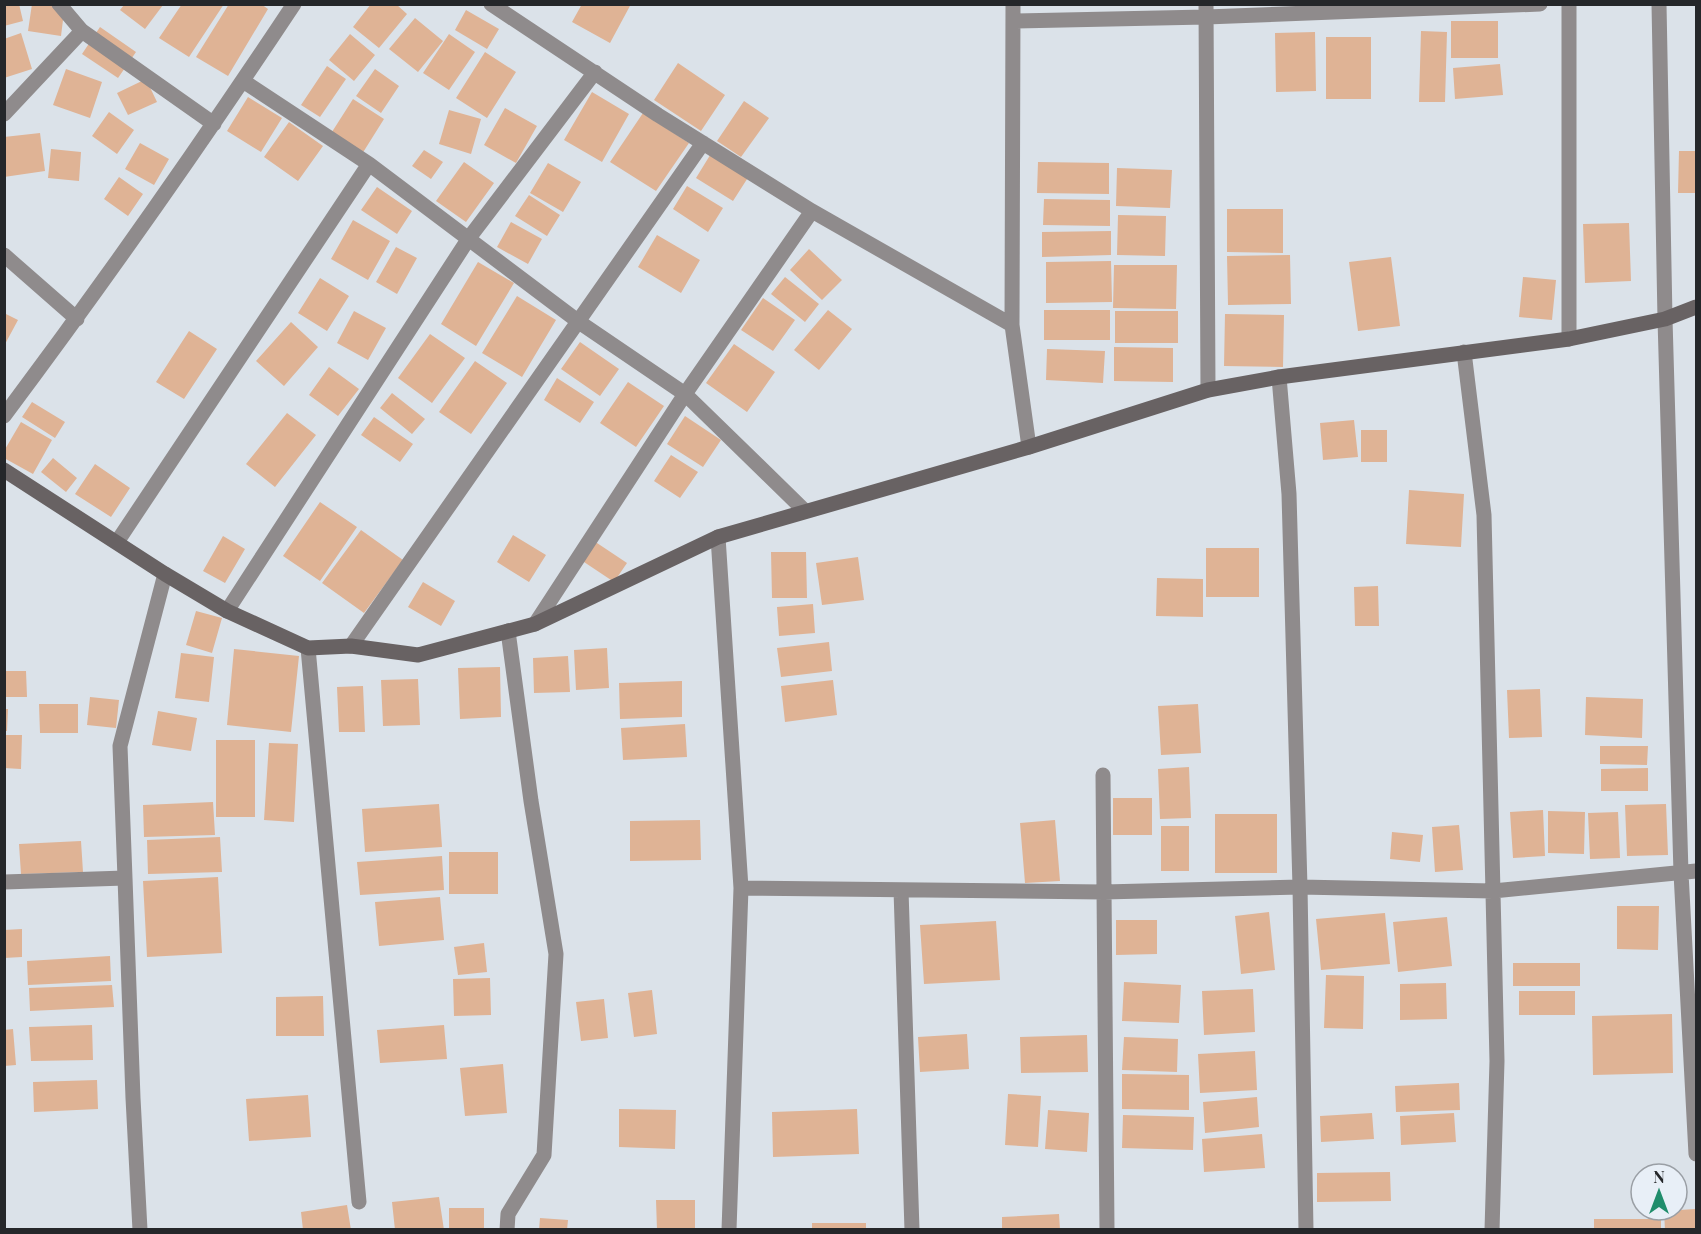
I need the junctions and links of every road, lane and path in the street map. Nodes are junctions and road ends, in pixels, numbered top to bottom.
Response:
1 (59, 4) edge
2 (294, 4) edge
3 (491, 4) edge
4 (1013, 4) edge
5 (1540, 4) edge
6 (1569, 4) edge
7 (1659, 4) edge
8 (1396, 7) edge
9 (1206, 11) edge
10 (1014, 21) junction
11 (82, 31) junction
12 (595, 72) junction
13 (243, 81) junction
14 (4, 114) edge
15 (214, 124) junction
16 (704, 143) junction
17 (369, 164) junction
18 (812, 211) junction
19 (469, 238) junction
20 (4, 255) edge
21 (1696, 307) edge
22 (77, 319) junction
23 (1665, 319) junction
24 (579, 322) junction
25 (1012, 325) junction
26 (1569, 339) junction
27 (1464, 352) junction
28 (1280, 376) junction
29 (1208, 390) junction
30 (685, 394) junction
31 (4, 416) edge
32 (1029, 447) junction
33 (4, 470) edge
34 (805, 511) junction
35 (718, 537) junction
36 (117, 542) junction
37 (165, 574) junction
38 (227, 610) junction
39 (535, 624) junction
40 (508, 631) junction
41 (351, 646) junction
42 (308, 648) junction
43 (1103, 775) dead end
44 (1689, 872) edge
45 (125, 878) junction
46 (4, 882) edge
47 (1300, 887) junction
48 (741, 888) junction
49 (901, 890) junction
50 (1493, 891) junction
51 (1104, 892) junction
52 (1696, 1154) edge
53 (359, 1202) dead end
54 (140, 1230) edge
55 (507, 1230) edge
56 (729, 1230) edge
57 (912, 1230) edge
58 (1107, 1230) edge
59 (1306, 1230) edge
60 (1492, 1230) edge

1 - 11 street
2 - 13 street
3 - 12 street
4 - 10 street
5 - 8 street
6 - 26 street
7 - 23 street
8 - 9 street
9 - 10 street
9 - 29 street
10 - 25 street
11 - 14 street
11 - 15 street
12 - 16 street
12 - 19 street
13 - 15 street
13 - 17 street
15 - 22 street
16 - 18 street
16 - 24 street
17 - 19 street
17 - 36 street
18 - 25 street
18 - 30 street
19 - 24 street
19 - 38 street
20 - 22 street
21 - 23 main road
22 - 31 street
23 - 26 main road
23 - 44 street
24 - 30 street
24 - 41 street
25 - 32 street
26 - 27 main road
27 - 28 main road
27 - 50 street
28 - 29 main road
28 - 47 street
29 - 32 main road
30 - 34 street
30 - 39 street
32 - 34 main road
33 - 36 main road
34 - 35 main road
35 - 39 main road
35 - 48 street
36 - 37 main road
37 - 38 main road
37 - 45 street
38 - 42 main road
39 - 40 main road
40 - 41 main road
40 - 55 street
41 - 42 main road
42 - 53 street
43 - 51 street
44 - 50 street
44 - 52 street
45 - 46 street
45 - 54 street
47 - 50 street
47 - 51 street
47 - 59 street
48 - 49 street
48 - 56 street
49 - 51 street
49 - 57 street
50 - 60 street
51 - 58 street

